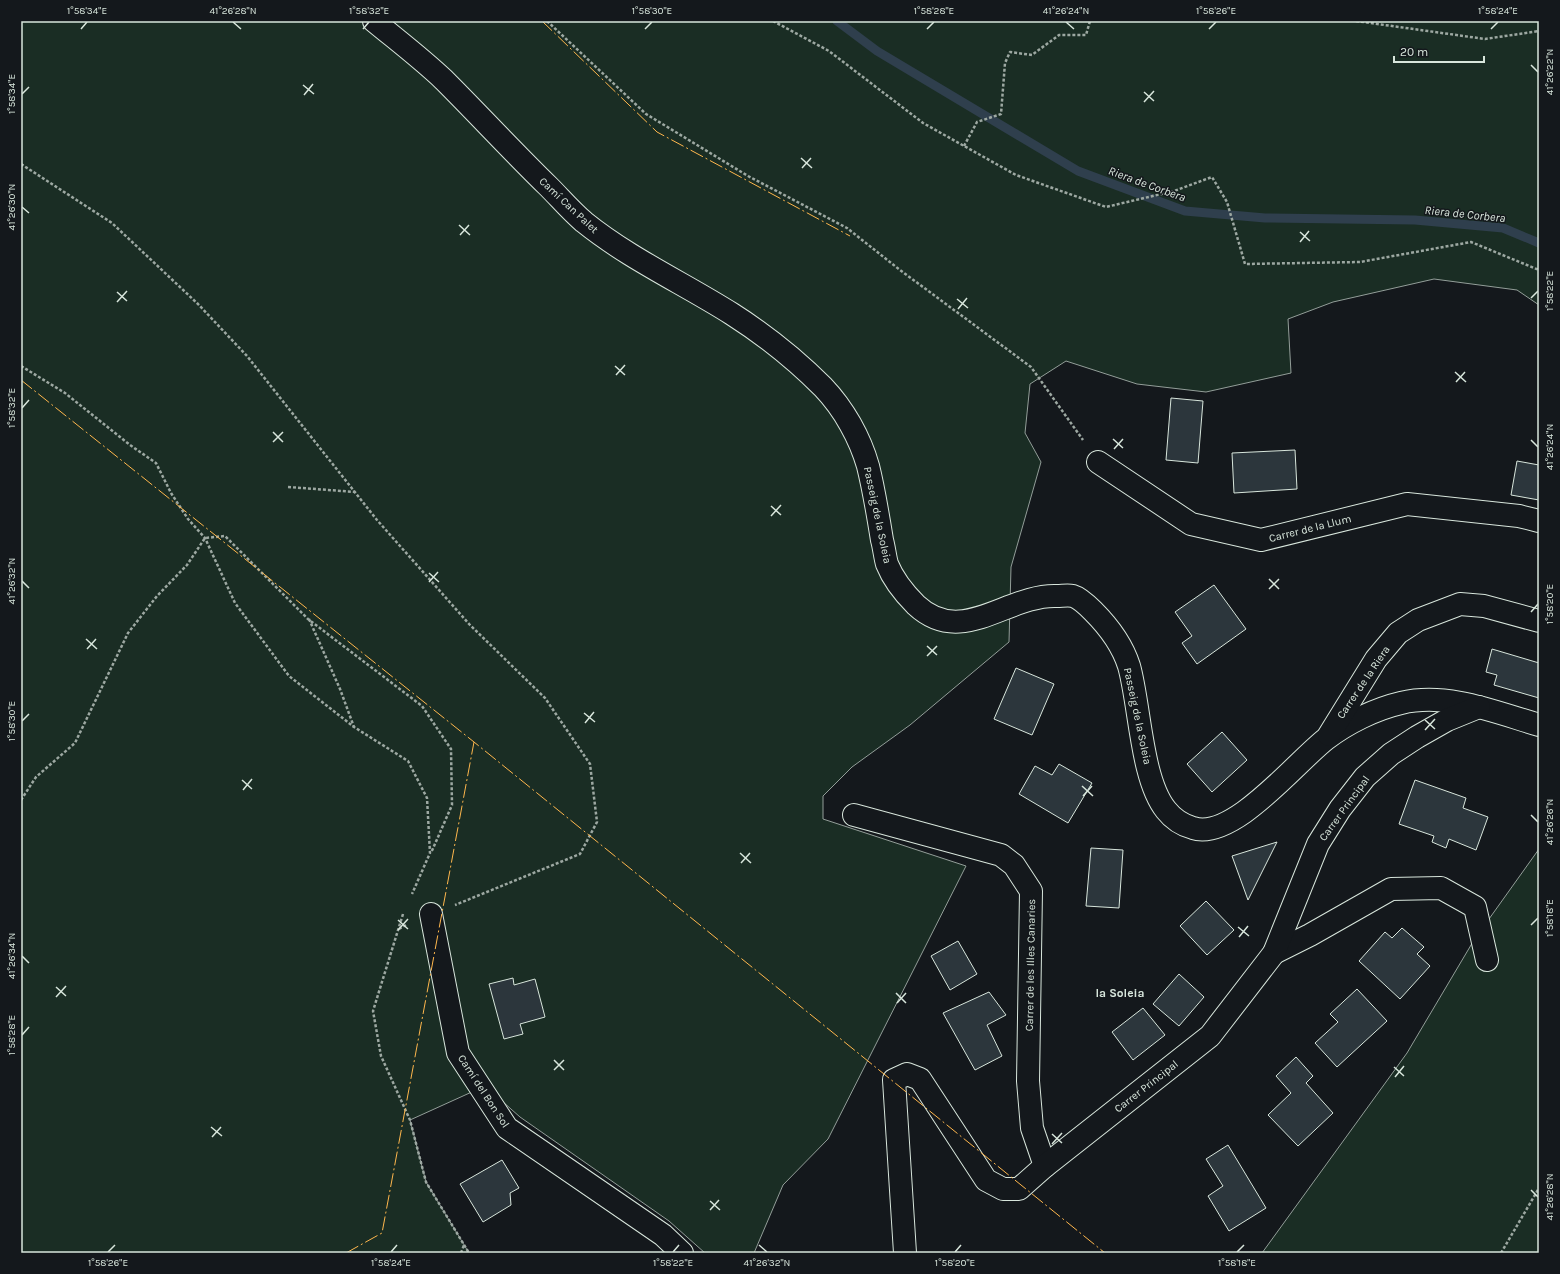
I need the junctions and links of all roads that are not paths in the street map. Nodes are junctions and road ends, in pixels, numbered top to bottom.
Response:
1 (374, 21) edge
2 (825, 389) joint
3 (1098, 462) road end
4 (1529, 518) edge
5 (1539, 538) edge
6 (1539, 621) edge
7 (1479, 707) junction
8 (1539, 725) edge
9 (1327, 738) junction
10 (854, 815) dead end
11 (431, 914) road end
12 (1274, 953) junction
13 (1487, 960) dead end
14 (1045, 1166) junction
15 (682, 1253) edge
16 (905, 1253) edge

1 - 2 street, Camí Can Palet
2 - 9 street, Passeig de la Soleia
3 - 4 street, Carrer de la Llum
4 - 5 street
6 - 9 street, Carrer de la Riera
7 - 8 street, Passeig de la Soleia
7 - 9 street, Passeig de la Soleia
7 - 12 street, Carrer Principal
10 - 14 street, Carrer de les Illes Canaries
11 - 15 street, Camí del Bon Sol
12 - 13 street
12 - 14 street, Carrer Principal
14 - 16 street, Carrer Principal

